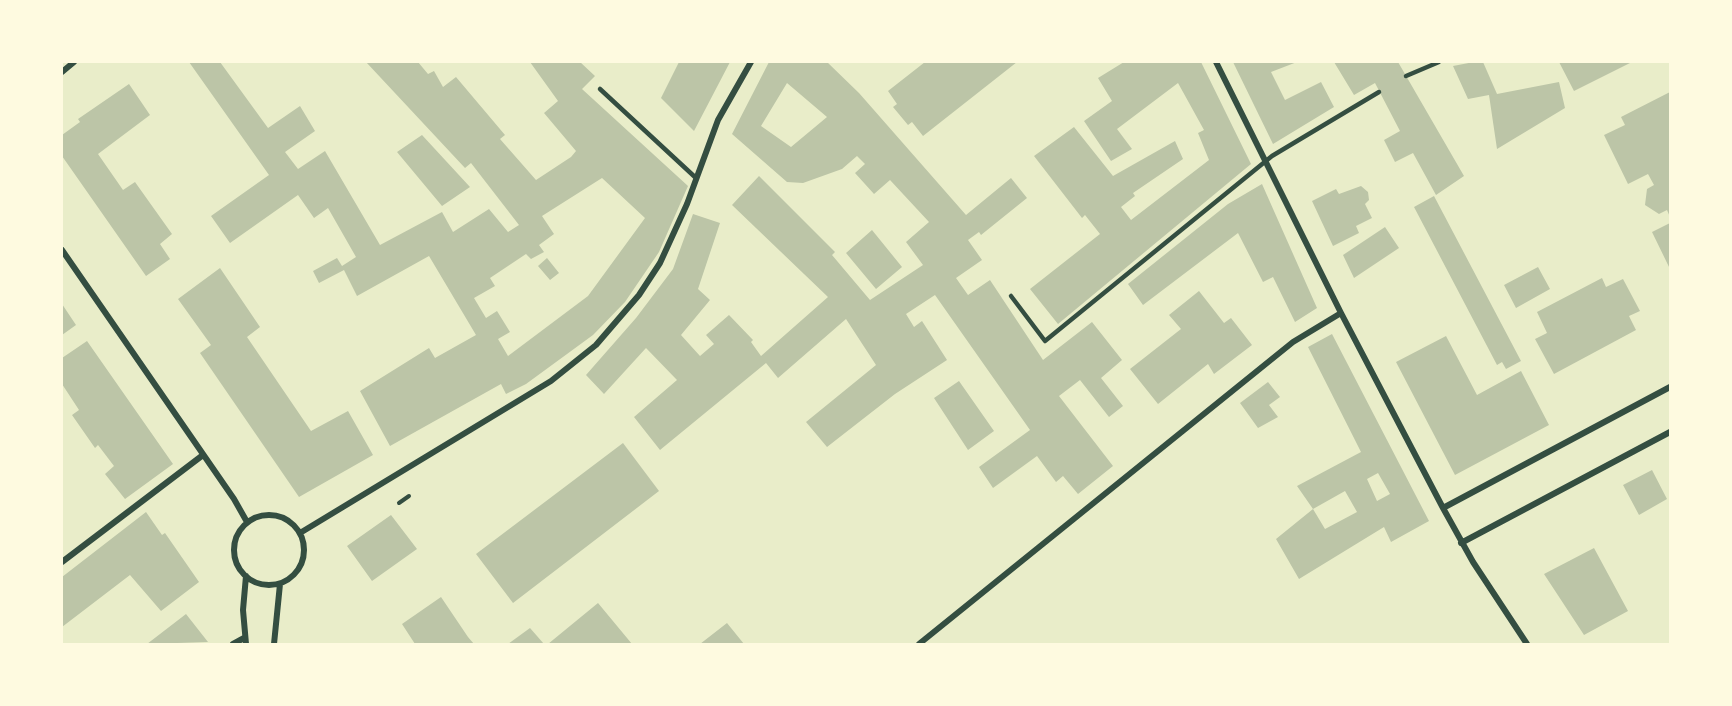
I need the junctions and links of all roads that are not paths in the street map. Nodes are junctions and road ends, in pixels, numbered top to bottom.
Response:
1 (74, 62) edge
2 (751, 62) edge
3 (1216, 62) edge
4 (1439, 62) edge
5 (62, 72) edge
6 (1406, 76) dead end
7 (600, 89) dead end
8 (1379, 92) dead end
9 (1266, 162) junction
10 (696, 178) junction
11 (62, 250) edge
12 (1011, 296) dead end
13 (1341, 313) junction
14 (1671, 387) edge
15 (1671, 432) edge
16 (203, 455) junction
17 (1443, 508) junction
18 (247, 522) junction
19 (300, 533) junction
20 (1461, 543) junction
21 (62, 562) edge
22 (246, 576) junction
23 (280, 584) junction
24 (245, 641) edge
25 (233, 645) edge
26 (274, 645) edge
27 (919, 645) edge
28 (1527, 645) edge

1 - 5 street
2 - 10 street
3 - 9 street
4 - 6 lane
7 - 10 lane
8 - 9 lane
9 - 12 lane
9 - 13 street
10 - 19 street
11 - 16 street
13 - 17 street
13 - 27 street
14 - 17 street
15 - 20 street
16 - 18 street
16 - 21 street
17 - 20 street
18 - 19 street
18 - 22 street
19 - 23 street
20 - 28 street
22 - 23 street
22 - 24 street
23 - 26 street
24 - 25 street

